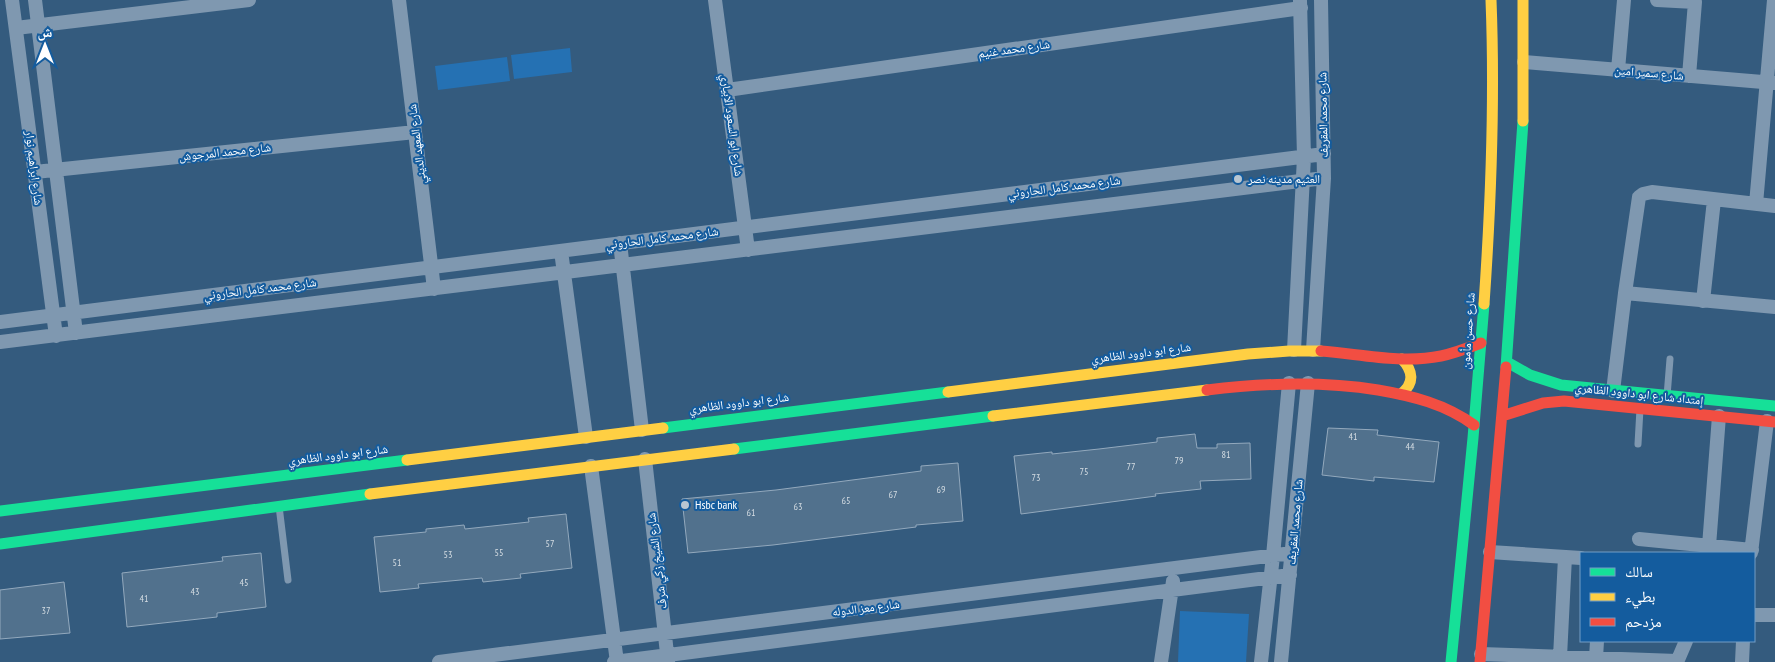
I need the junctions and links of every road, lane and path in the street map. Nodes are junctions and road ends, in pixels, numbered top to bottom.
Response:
1 (12, 0) edge
2 (35, 0) edge
3 (249, 0) edge
4 (399, 0) edge
5 (715, 0) edge
6 (1321, 0) edge
7 (1491, 0) edge
8 (1523, 0) edge
9 (1624, 0) edge
10 (1657, 0) edge
11 (1774, 0) edge
12 (1300, 4) edge
13 (138, 7) edge
14 (38, 25) junction
15 (16, 28) junction
16 (1524, 62) junction
17 (1618, 70) junction
18 (1689, 76) junction
19 (1771, 83) edge
20 (727, 90) junction
21 (415, 132) junction
22 (1324, 154) junction
23 (1304, 156) junction
24 (56, 170) junction
25 (35, 172) junction
26 (1324, 178) junction
27 (1302, 181) junction
28 (1714, 200) junction
29 (1756, 204) junction
30 (1775, 206) edge
31 (745, 227) junction
32 (620, 243) junction
33 (561, 250) junction
34 (748, 250) junction
35 (623, 265) junction
36 (431, 267) junction
37 (564, 273) junction
38 (434, 289) junction
39 (1624, 293) junction
40 (1703, 301) junction
41 (1775, 307) edge
42 (73, 312) junction
43 (53, 315) junction
44 (0, 322) edge
45 (76, 333) junction
46 (56, 336) junction
47 (0, 342) edge
48 (1481, 343) junction
49 (1294, 350) junction
50 (1313, 350) junction
51 (1670, 359) dead end
52 (1402, 360) junction
53 (1506, 362) junction
54 (1049, 378) junction
55 (1289, 383) junction
56 (1308, 383) junction
57 (1551, 383) junction
58 (1613, 391) junction
59 (1401, 394) junction
60 (1667, 396) junction
61 (1052, 401) junction
62 (1553, 401) junction
63 (1775, 406) edge
64 (1640, 408) junction
65 (1502, 416) junction
66 (1719, 416) junction
67 (1771, 422) edge
68 (1474, 425) junction
69 (642, 430) junction
70 (586, 437) junction
71 (1638, 444) dead end
72 (645, 459) junction
73 (591, 466) junction
74 (164, 491) junction
75 (128, 496) junction
76 (279, 505) junction
77 (0, 511) edge
78 (169, 520) junction
79 (132, 525) junction
80 (1639, 539) dead end
81 (0, 544) edge
82 (1709, 546) junction
83 (1671, 548) edge
84 (1490, 552) junction
85 (1752, 552) edge
86 (1292, 553) junction
87 (1273, 556) junction
88 (1565, 557) junction
89 (1580, 558) edge
90 (1175, 568) junction
91 (1290, 575) junction
92 (1270, 577) junction
93 (288, 580) dead end
94 (1171, 590) junction
95 (1755, 615) edge
96 (1775, 615) edge
97 (665, 633) junction
98 (614, 640) junction
99 (1597, 642) edge
100 (1686, 642) edge
101 (1743, 642) edge
102 (1560, 657) junction
103 (668, 658) edge
104 (1480, 658) edge
105 (1596, 658) junction
106 (1622, 661) edge
107 (439, 662) edge
108 (616, 662) edge
109 (1161, 662) edge
110 (1261, 662) edge
111 (1281, 662) edge
112 (1451, 662) edge
113 (1677, 662) edge
114 (1742, 662) edge

1 - 15 street, شارع ابراهيم نوار
2 - 14 street, شارع ابراهيم نوار
3 - 13 street
4 - 21 street, شارع المعهد الديني
5 - 20 street, شارع ابو السعود الابياري
6 - 22 street, شارع محمد المقريف
7 - 48 street, شارع حسن مأمون
8 - 16 street
9 - 17 street
10 - 18 street
11 - 19 street
12 - 20 street, شارع محمد غنيم
12 - 23 street, شارع محمد المقريف
13 - 14 street
14 - 15 street
14 - 24 street, شارع ابراهيم نوار
15 - 25 street, شارع ابراهيم نوار
16 - 17 street, شارع سمير امين
16 - 53 street
17 - 18 street, شارع سمير امين
18 - 19 street, شارع سمير امين
19 - 29 street
20 - 31 street, شارع ابو السعود الابياري
21 - 24 street, شارع محمد المرجوش
21 - 36 street, شارع المعهد الديني
22 - 23 street, شارع محمد كامل الحاروني
22 - 26 street, شارع محمد المقريف
23 - 27 street, شارع محمد المقريف
23 - 31 street, شارع محمد كامل الحاروني
24 - 25 street, شارع محمد المرجوش
24 - 42 street, شارع ابراهيم نوار
25 - 43 street, شارع ابراهيم نوار
26 - 27 street, شارع محمد كامل الحاروني
26 - 50 street, شارع محمد المقريف
27 - 34 street, شارع محمد كامل الحاروني
27 - 49 street, شارع محمد المقريف
28 - 29 street
28 - 39 street
28 - 40 street
29 - 30 street
31 - 32 street, شارع محمد كامل الحاروني
31 - 34 street, شارع ابو السعود الابياري
32 - 33 street, شارع محمد كامل الحاروني
32 - 35 street
33 - 36 street, شارع محمد كامل الحاروني
33 - 37 street
34 - 35 street, شارع محمد كامل الحاروني
35 - 37 street, شارع محمد كامل الحاروني
35 - 69 street
36 - 38 street, شارع المعهد الديني
36 - 42 street, شارع محمد كامل الحاروني
37 - 38 street, شارع محمد كامل الحاروني
37 - 70 street
38 - 45 street, شارع محمد كامل الحاروني
39 - 40 street
39 - 58 street
40 - 41 street
42 - 43 street, شارع محمد كامل الحاروني
42 - 45 street, شارع ابراهيم نوار
43 - 44 street, شارع محمد كامل الحاروني
43 - 46 street, شارع ابراهيم نوار
45 - 46 street, شارع محمد كامل الحاروني
46 - 47 street, شارع محمد كامل الحاروني
48 - 52 street, شارع ابو داوود الظاهري
48 - 68 street, شارع حسن مأمون
49 - 50 street, شارع ابو داوود الظاهري
49 - 54 street, شارع ابو داوود الظاهري
50 - 52 street, شارع ابو داوود الظاهري
51 - 60 lane
52 - 59 street
53 - 57 street, إمتداد شارع ابو داوود الظاهري
53 - 65 street
54 - 61 street
54 - 69 street, شارع ابو داوود الظاهري
55 - 56 street
55 - 61 street
55 - 87 street, شارع محمد المقريف
56 - 59 street
56 - 86 street, شارع محمد المقريف
57 - 58 street, إمتداد شارع ابو داوود الظاهري
57 - 62 street
58 - 60 street, إمتداد شارع ابو داوود الظاهري
59 - 68 street
60 - 63 street, إمتداد شارع ابو داوود الظاهري
61 - 72 street
62 - 64 street, إمتداد شارع ابو داوود الظاهري
62 - 65 street, إمتداد شارع ابو داوود الظاهري
64 - 66 street, إمتداد شارع ابو داوود الظاهري
64 - 71 lane
65 - 84 street
66 - 67 street, إمتداد شارع ابو داوود الظاهري
66 - 82 street
67 - 85 street
68 - 112 street, شارع حسن مأمون
69 - 70 street, شارع ابو داوود الظاهري
70 - 74 street, شارع ابو داوود الظاهري
72 - 73 street
72 - 97 street, شارع الشيخ زكي شرف
73 - 76 street
73 - 98 street
74 - 75 street, شارع ابو داوود الظاهري
74 - 78 street
75 - 77 street, شارع ابو داوود الظاهري
75 - 79 street
76 - 78 street
76 - 93 lane
78 - 79 street
79 - 81 street
80 - 83 street
82 - 83 street
82 - 85 street
84 - 88 street
84 - 104 street
86 - 87 street, شارع معز الدوله
86 - 91 street, شارع محمد المقريف
87 - 90 street, شارع معز الدوله
87 - 92 street, شارع محمد المقريف
88 - 89 street
88 - 102 street
90 - 94 street
90 - 97 street, شارع معز الدوله
91 - 92 street, شارع معز الدوله
91 - 111 street, شارع محمد المقريف
92 - 94 street, شارع معز الدوله
92 - 110 street, شارع محمد المقريف
94 - 103 street, شارع معز الدوله
94 - 109 street
95 - 96 street
97 - 98 street, شارع معز الدوله
97 - 103 street, شارع الشيخ زكي شرف
98 - 107 street, شارع معز الدوله
98 - 108 street
99 - 105 street
100 - 113 street
101 - 114 street
102 - 104 street
102 - 105 street
103 - 108 street, شارع معز الدوله
105 - 106 street
106 - 113 street

